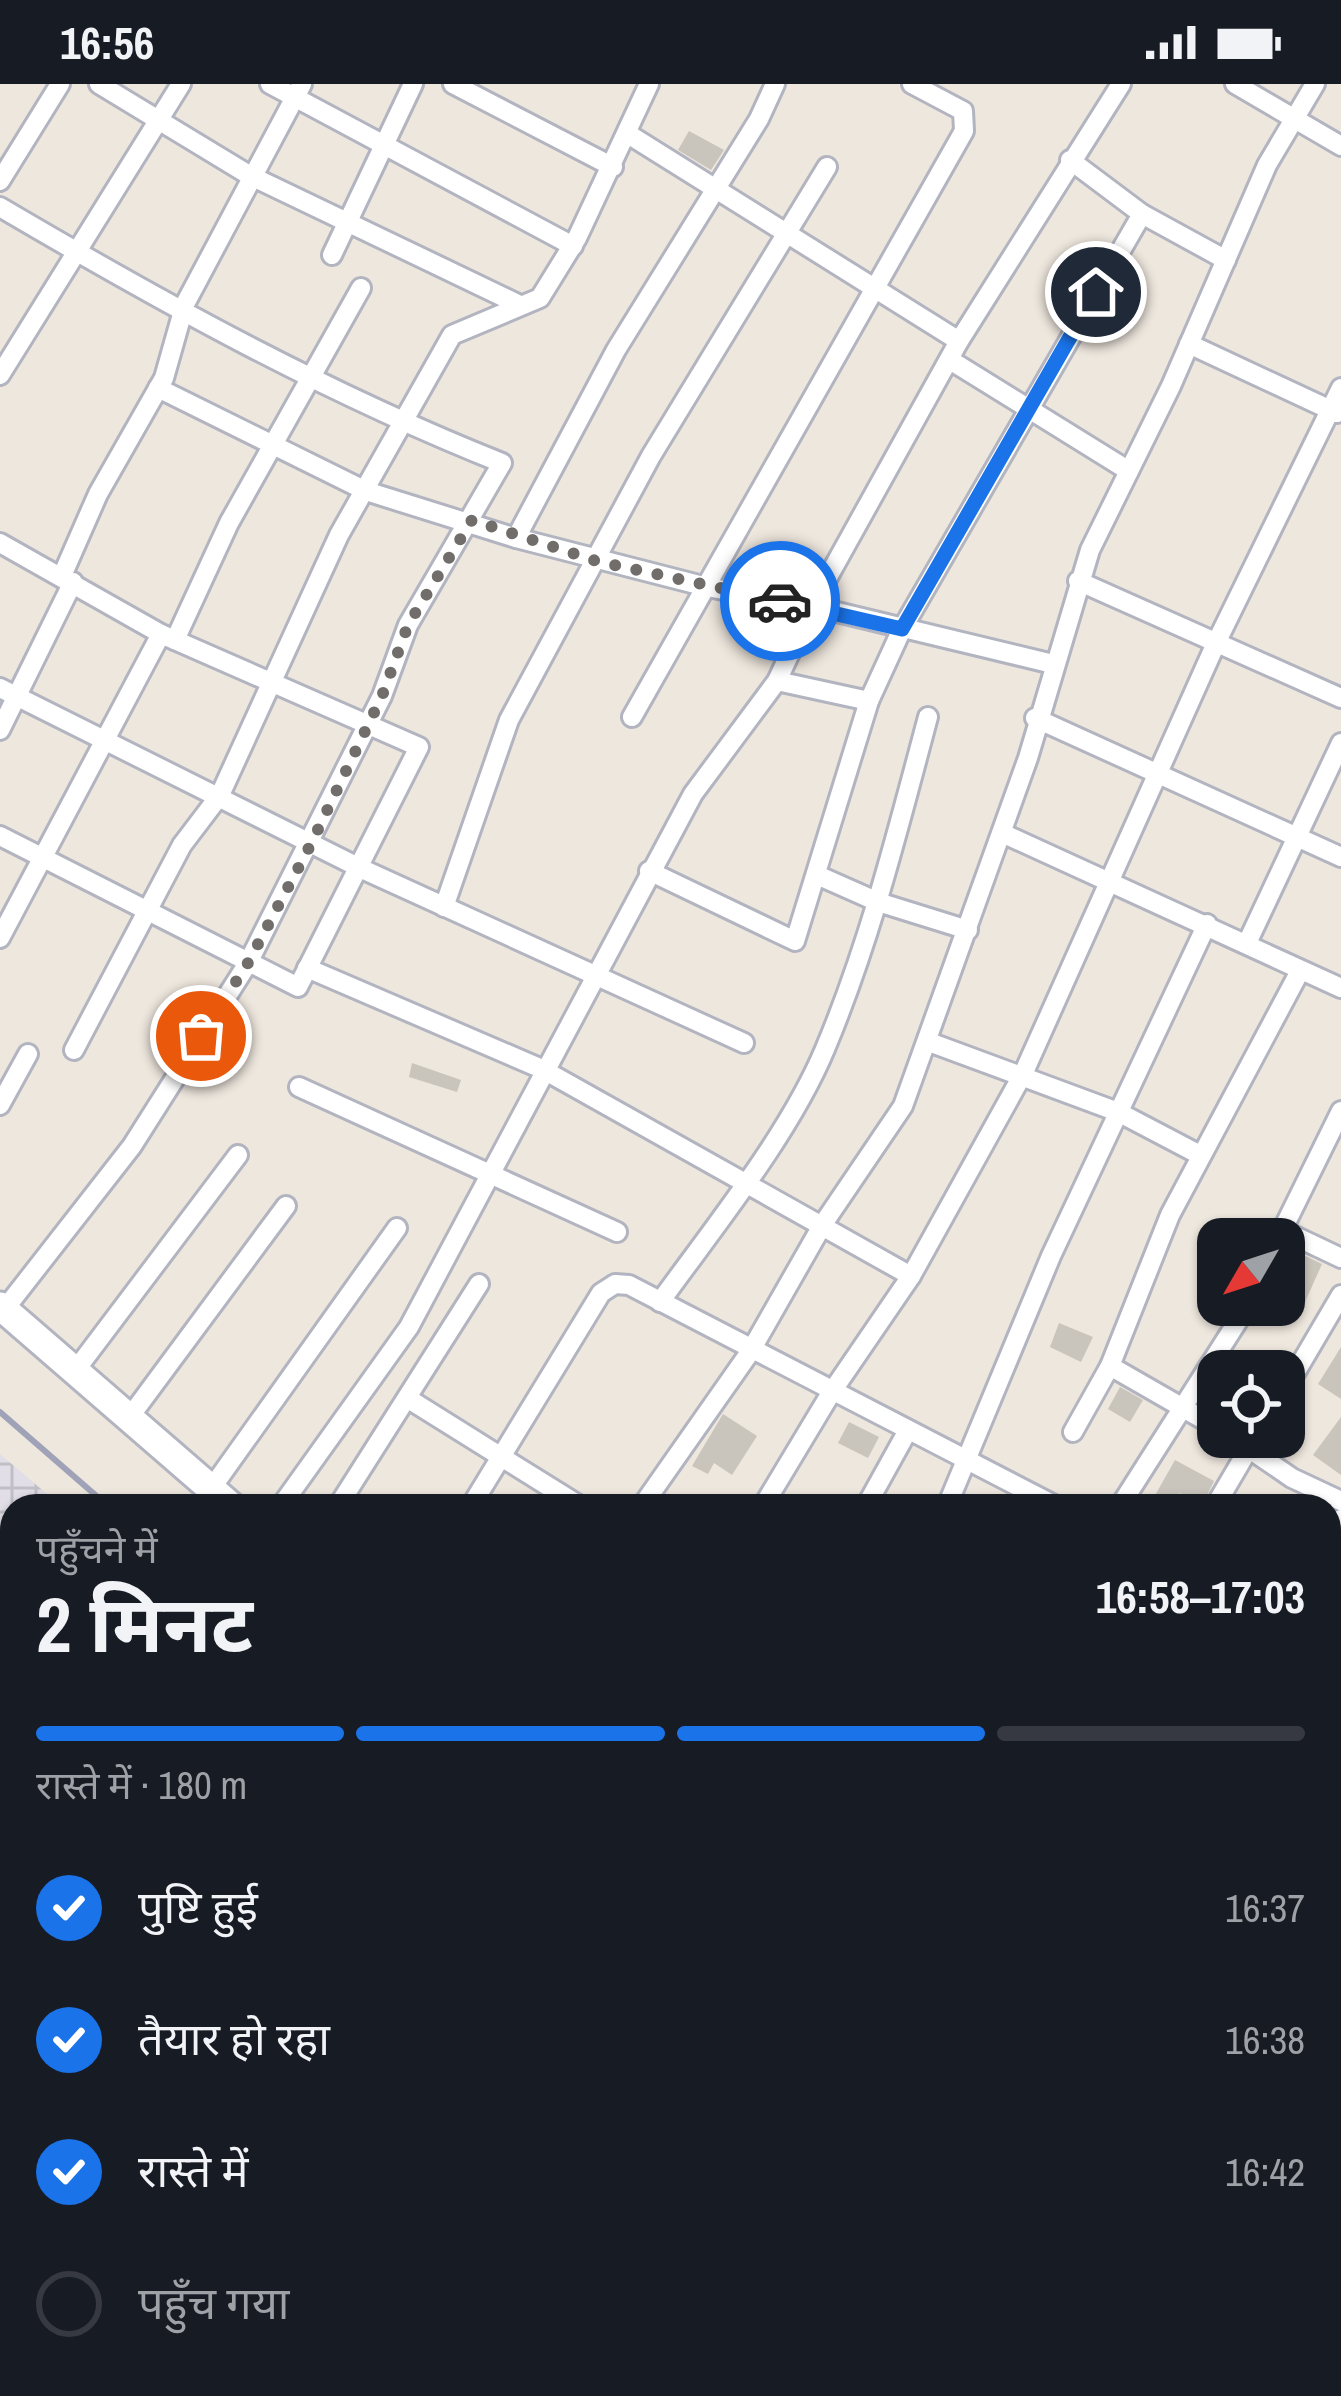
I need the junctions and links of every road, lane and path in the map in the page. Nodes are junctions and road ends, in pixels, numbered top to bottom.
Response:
1 (60, 84) edge
2 (98, 84) edge
3 (181, 84) edge
4 (270, 84) edge
5 (413, 84) edge
6 (453, 84) edge
7 (649, 84) edge
8 (775, 84) edge
9 (912, 84) edge
10 (1120, 84) edge
11 (1235, 84) edge
12 (1315, 84) edge
13 (298, 91) edge
14 (158, 120) junction
15 (1293, 121) junction
16 (628, 134) junction
17 (1341, 146) edge
18 (384, 147) junction
19 (1070, 160) junction
20 (613, 167) junction
21 (827, 167) dead end
22 (249, 175) junction
23 (0, 181) edge
24 (717, 189) junction
25 (0, 207) edge
26 (1142, 214) junction
27 (348, 220) junction
28 (787, 233) junction
29 (573, 245) junction
30 (75, 251) junction
31 (332, 255) dead end
32 (1226, 260) junction
33 (877, 286) junction
34 (361, 288) dead end
35 (520, 305) junction
36 (184, 315) junction
37 (1190, 344) junction
38 (955, 351) junction
39 (0, 375) edge
40 (310, 379) junction
41 (158, 388) junction
42 (1341, 388) edge
43 (1028, 408) junction
44 (1336, 413) edge
45 (404, 423) junction
46 (272, 446) junction
47 (1129, 471) junction
48 (366, 491) junction
49 (472, 520) junction
50 (516, 538) junction
51 (0, 543) edge
52 (596, 561) junction
53 (68, 579) junction
54 (1078, 581) junction
55 (707, 587) junction
56 (812, 606) junction
57 (902, 629) junction
58 (168, 637) junction
59 (1217, 641) junction
60 (1053, 664) junction
61 (778, 681) junction
62 (272, 683) junction
63 (9, 692) edge
64 (1341, 698) edge
65 (869, 701) junction
66 (632, 716) dead end
67 (928, 717) dead end
68 (1035, 718) junction
69 (366, 727) junction
70 (0, 730) edge
71 (105, 741) junction
72 (1341, 742) edge
73 (1159, 775) junction
74 (220, 794) junction
75 (1001, 833) junction
76 (0, 836) edge
77 (1295, 839) junction
78 (311, 844) junction
79 (1341, 857) edge
80 (43, 860) junction
81 (362, 869) junction
82 (649, 872) junction
83 (817, 874) junction
84 (1107, 879) junction
85 (878, 902) junction
86 (444, 907) junction
87 (146, 913) junction
88 (1208, 924) junction
89 (968, 929) junction
90 (0, 938) edge
91 (1248, 941) junction
92 (248, 963) junction
93 (307, 968) junction
94 (1300, 971) junction
95 (592, 975) junction
96 (1341, 988) edge
97 (929, 1042) junction
98 (744, 1043) dead end
99 (74, 1050) dead end
100 (28, 1054) dead end
101 (542, 1069) junction
102 (1024, 1072) junction
103 (299, 1087) dead end
104 (0, 1105) edge
105 (1118, 1112) junction
106 (1341, 1112) edge
107 (238, 1155) dead end
108 (1199, 1155) junction
109 (492, 1179) junction
110 (746, 1182) junction
111 (286, 1206) dead end
112 (1288, 1218) edge
113 (823, 1224) junction
114 (397, 1228) dead end
115 (617, 1232) dead end
116 (1305, 1244) edge
117 (1341, 1258) edge
118 (911, 1276) junction
119 (479, 1284) dead end
120 (1341, 1294) edge
121 (660, 1302) junction
122 (2, 1308) edge
123 (1236, 1326) edge
124 (750, 1352) junction
125 (1305, 1356) edge
126 (1110, 1366) junction
127 (75, 1371) junction
128 (831, 1393) junction
129 (407, 1398) junction
130 (1186, 1410) junction
131 (1197, 1416) edge
132 (129, 1418) junction
133 (907, 1432) junction
134 (1073, 1432) dead end
135 (506, 1456) junction
136 (1238, 1458) edge
137 (1268, 1458) edge
138 (966, 1464) junction
139 (216, 1494) edge
140 (224, 1494) edge
141 (290, 1494) edge
142 (346, 1494) edge
143 (479, 1494) edge
144 (562, 1494) edge
145 (650, 1494) edge
146 (770, 1494) edge
147 (873, 1494) edge
148 (952, 1494) edge
149 (1030, 1494) edge
150 (1128, 1494) edge
151 (1221, 1494) edge
152 (1326, 1494) edge

1 - 23 street
2 - 14 street
3 - 14 street
4 - 13 street
5 - 18 street
6 - 20 street
7 - 16 street
8 - 24 street
9 - 33 street
10 - 19 street
11 - 15 street
12 - 15 street
13 - 18 street
13 - 22 street
14 - 22 street
14 - 30 street
15 - 17 street
15 - 32 street
16 - 20 street
16 - 24 street
18 - 27 street
18 - 29 street
19 - 26 street
19 - 38 street
20 - 29 street
21 - 28 street
22 - 27 street
22 - 36 street
24 - 28 street
24 - 50 street
25 - 30 street
26 - 32 street
26 - 43 street
27 - 31 street
27 - 35 street
28 - 33 street
28 - 52 street
29 - 35 street
30 - 36 street
30 - 39 street
32 - 37 street
33 - 38 street
33 - 55 street
34 - 40 street
35 - 45 street
36 - 40 street
36 - 41 street
37 - 44 street
37 - 47 street
38 - 43 street
38 - 56 street
40 - 45 street
40 - 46 street
41 - 46 street
41 - 53 street
42 - 44 street
43 - 47 street
43 - 57 street
44 - 59 street
45 - 48 street
45 - 49 street
46 - 48 street
46 - 58 street
47 - 54 street
48 - 49 street
48 - 62 street
49 - 50 street
49 - 69 street
50 - 52 street
51 - 53 street
52 - 55 street
52 - 86 street
53 - 58 street
53 - 63 street
54 - 59 street
54 - 60 street
55 - 56 street
55 - 66 street
56 - 57 street
56 - 61 street
57 - 60 street
57 - 65 street
58 - 62 street
58 - 71 street
59 - 64 street
59 - 73 street
60 - 68 street
61 - 65 street
61 - 82 street
62 - 69 street
62 - 74 street
63 - 70 street
63 - 71 street
65 - 83 street
67 - 85 street
68 - 73 street
68 - 75 street
69 - 78 street
69 - 81 street
71 - 74 street
71 - 80 street
72 - 77 street
73 - 77 street
73 - 84 street
74 - 78 street
74 - 87 street
75 - 84 street
75 - 89 street
76 - 80 street
77 - 79 street
77 - 91 street
78 - 81 street
78 - 92 street
80 - 87 street
80 - 90 street
81 - 86 street
81 - 93 street
82 - 83 street
82 - 95 street
83 - 85 street
84 - 88 street
84 - 102 street
85 - 89 street
85 - 110 street
86 - 95 street
87 - 92 street
87 - 99 street
88 - 91 street
88 - 105 street
89 - 97 street
91 - 94 street
92 - 93 street
92 - 122 street
93 - 101 street
94 - 96 street
94 - 108 street
95 - 98 street
95 - 101 street
97 - 102 street
97 - 113 street
100 - 104 street
101 - 109 street
101 - 110 street
102 - 105 street
102 - 118 street
103 - 109 street
105 - 108 street
105 - 138 street
106 - 112 street
107 - 127 street
108 - 126 street
109 - 115 street
109 - 141 street
110 - 113 street
110 - 121 street
111 - 132 street
113 - 118 street
113 - 124 street
114 - 140 street
116 - 117 street
118 - 128 street
119 - 129 street
120 - 125 street
121 - 124 street
121 - 135 street
122 - 127 street
123 - 130 street
124 - 128 street
124 - 145 street
126 - 130 street
126 - 134 street
127 - 132 street
128 - 133 street
128 - 146 street
129 - 135 street
129 - 142 street
130 - 131 street
130 - 150 street
132 - 139 street
133 - 138 street
133 - 147 street
135 - 143 street
135 - 144 street
136 - 151 street
137 - 152 street
138 - 148 street
138 - 149 street

